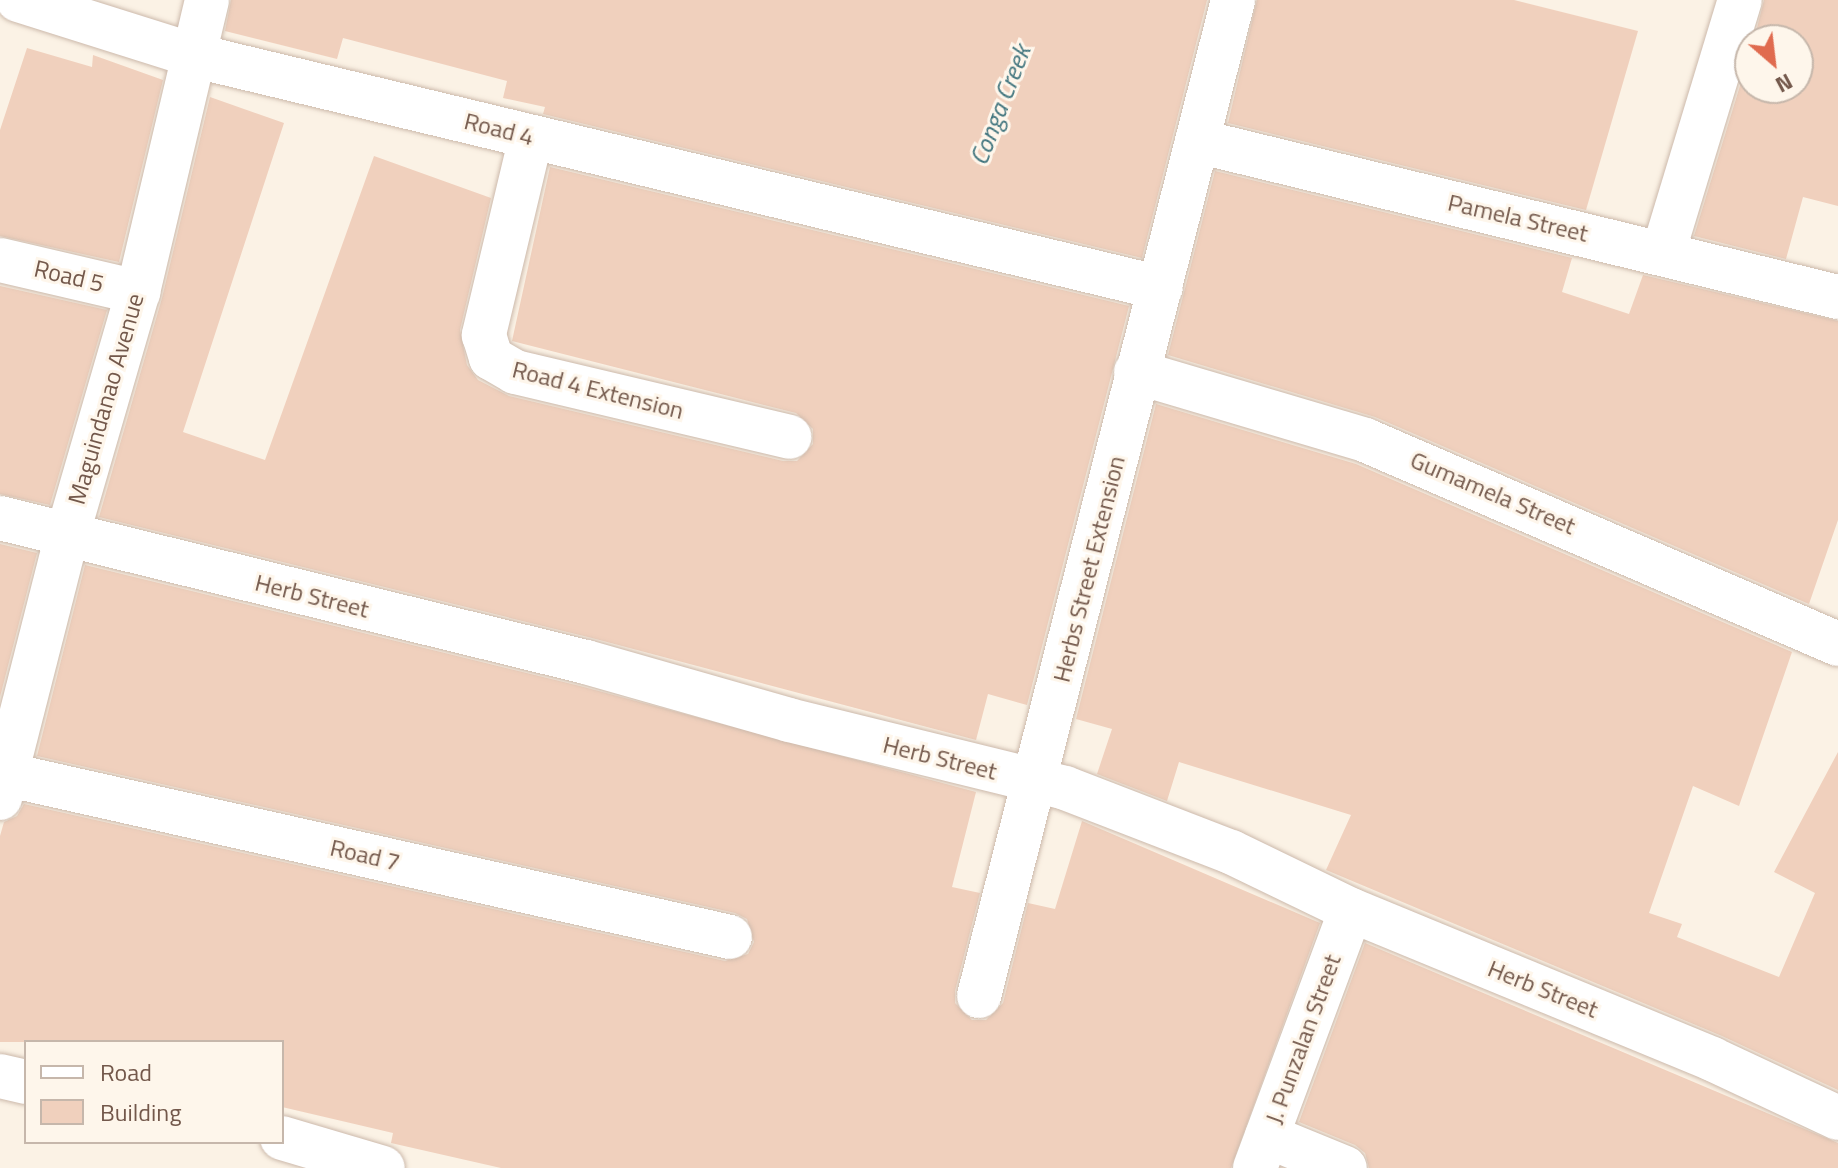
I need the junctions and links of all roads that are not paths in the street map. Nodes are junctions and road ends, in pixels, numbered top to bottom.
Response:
1 (18, 0) edge
2 (207, 0) edge
3 (1233, 0) edge
4 (1740, 0) edge
5 (196, 56) junction
6 (531, 137) junction
7 (1197, 141) junction
8 (1663, 253) junction
9 (0, 260) edge
10 (1161, 288) junction
11 (138, 292) junction
12 (1838, 297) edge
13 (1136, 372) junction
14 (789, 437) dead end
15 (0, 518) edge
16 (67, 536) junction
17 (1838, 644) edge
18 (2, 782) edge
19 (1037, 783) junction
20 (1351, 910) junction
21 (730, 937) dead end
22 (979, 996) dead end
23 (0, 1076) edge
24 (24, 1082) edge
25 (1838, 1118) edge
26 (284, 1139) edge
27 (1261, 1152) edge
28 (383, 1168) edge
29 (1345, 1168) edge

1 - 5 street, Road 4
2 - 5 street, Maguindanao Avenue
3 - 7 street, Herbs Street Extension
4 - 8 street
5 - 6 street, Road 4
5 - 11 street, Maguindanao Avenue
6 - 10 street, Road 4
6 - 14 street, Road 4 Extension
7 - 8 street, Pamela Street
7 - 10 street, Herbs Street Extension
8 - 12 street, Pamela Street
9 - 11 street, Road 5
10 - 13 street, Herbs Street Extension
11 - 16 street, Maguindanao Avenue
13 - 17 street, Gumamela Street
13 - 19 street, Herbs Street Extension
15 - 16 street, Herb Street
16 - 18 street, Maguindanao Avenue
16 - 19 street, Herb Street
18 - 21 street, Road 7
19 - 20 street, Herb Street
19 - 22 street, Herbs Street Extension
20 - 25 street, Herb Street
20 - 27 street, J. Punzalan Street
23 - 24 street
26 - 28 street
27 - 29 street

